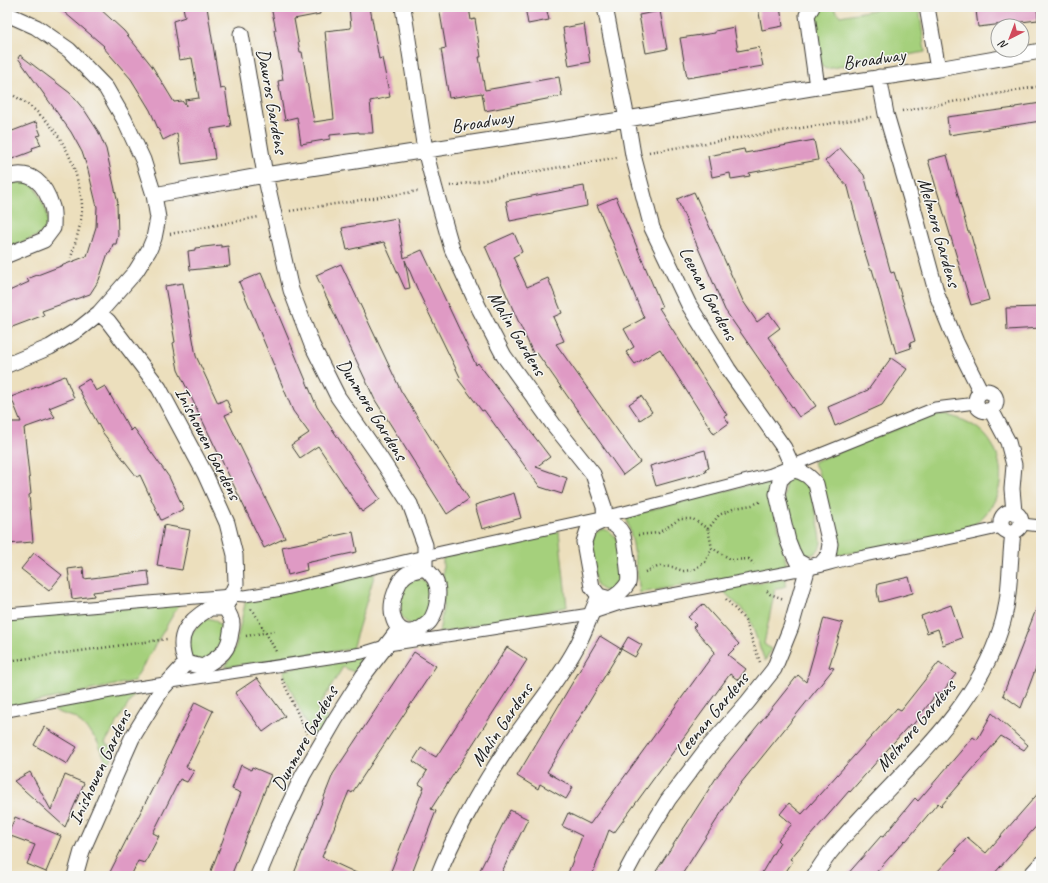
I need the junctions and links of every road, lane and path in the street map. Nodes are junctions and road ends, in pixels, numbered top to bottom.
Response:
1 (404, 7) edge
2 (605, 7) edge
3 (812, 7) edge
4 (927, 7) edge
5 (7, 14) edge
6 (241, 34) dead end
7 (1041, 51) edge
8 (938, 69) junction
9 (879, 77) junction
10 (1041, 86) edge
11 (817, 87) junction
12 (7, 92) edge
13 (886, 114) junction
14 (627, 119) junction
15 (426, 150) junction
16 (632, 155) junction
17 (265, 175) junction
18 (7, 178) edge
19 (435, 188) junction
20 (154, 196) junction
21 (275, 214) junction
22 (154, 238) junction
23 (7, 255) edge
24 (71, 258) dead end
25 (99, 313) junction
26 (7, 365) edge
27 (978, 397) junction
28 (793, 468) junction
29 (777, 488) junction
30 (605, 519) junction
31 (1041, 526) edge
32 (1012, 528) junction
33 (708, 529) junction
34 (622, 534) junction
35 (712, 548) junction
36 (425, 562) junction
37 (807, 569) junction
38 (762, 577) junction
39 (629, 581) junction
40 (714, 586) junction
41 (599, 596) junction
42 (228, 602) junction
43 (797, 603) junction
44 (7, 614) edge
45 (590, 614) junction
46 (399, 629) junction
47 (275, 631) dead end
48 (182, 637) junction
49 (230, 639) junction
50 (388, 645) junction
51 (7, 661) edge
52 (186, 663) junction
53 (766, 679) junction
54 (167, 684) junction
55 (7, 711) edge
56 (1041, 864) edge
57 (75, 876) edge
58 (258, 876) edge
59 (438, 876) edge
60 (624, 876) edge
61 (814, 876) edge
62 (1030, 876) edge

1 - 15 street, Malin Gardens
2 - 14 street, Leenan Gardens
3 - 11 street
4 - 8 street
5 - 20 street
6 - 17 street, Dawros Gardens
7 - 8 street, Broadway
8 - 9 street, Broadway
9 - 11 street, Broadway
9 - 13 street, Melmore Gardens
10 - 13 path
11 - 14 street, Broadway
12 - 24 path
13 - 16 path
13 - 27 street, Melmore Gardens
14 - 15 street, Broadway
14 - 16 street, Leenan Gardens
15 - 17 street, Broadway
15 - 19 street, Malin Gardens
16 - 19 path
16 - 28 street, Leenan Gardens
17 - 20 street, Broadway
17 - 21 street, Dunmore Gardens
18 - 23 street
19 - 21 path
19 - 30 street, Malin Gardens
20 - 22 street
21 - 22 path
21 - 36 street, Dunmore Gardens
22 - 25 street
25 - 26 street
25 - 42 street, Inishowen Gardens
27 - 28 street
27 - 32 street, Melmore Gardens
28 - 29 street
28 - 30 street
28 - 37 street
29 - 33 path
29 - 37 street
30 - 34 street
30 - 36 street
30 - 41 street
31 - 32 street
32 - 37 street
32 - 61 street, Melmore Gardens
33 - 34 path
33 - 35 path
34 - 39 street
35 - 38 path
35 - 39 path
36 - 42 street
36 - 46 street
36 - 46 street, Dunmore Gardens
37 - 38 street
37 - 43 street, Leenan Gardens
38 - 40 street
38 - 43 path
39 - 41 street
40 - 45 street
40 - 53 path
41 - 45 street, Malin Gardens
42 - 44 street
42 - 48 street
42 - 49 street
43 - 53 street, Leenan Gardens
45 - 50 street
45 - 59 street, Malin Gardens
46 - 50 street, Dunmore Gardens
47 - 49 path
48 - 51 path
48 - 52 street
49 - 52 street
50 - 54 street
50 - 58 street, Dunmore Gardens
52 - 54 street, Inishowen Gardens
53 - 60 street, Leenan Gardens
54 - 55 street
54 - 57 street, Inishowen Gardens
56 - 62 street

